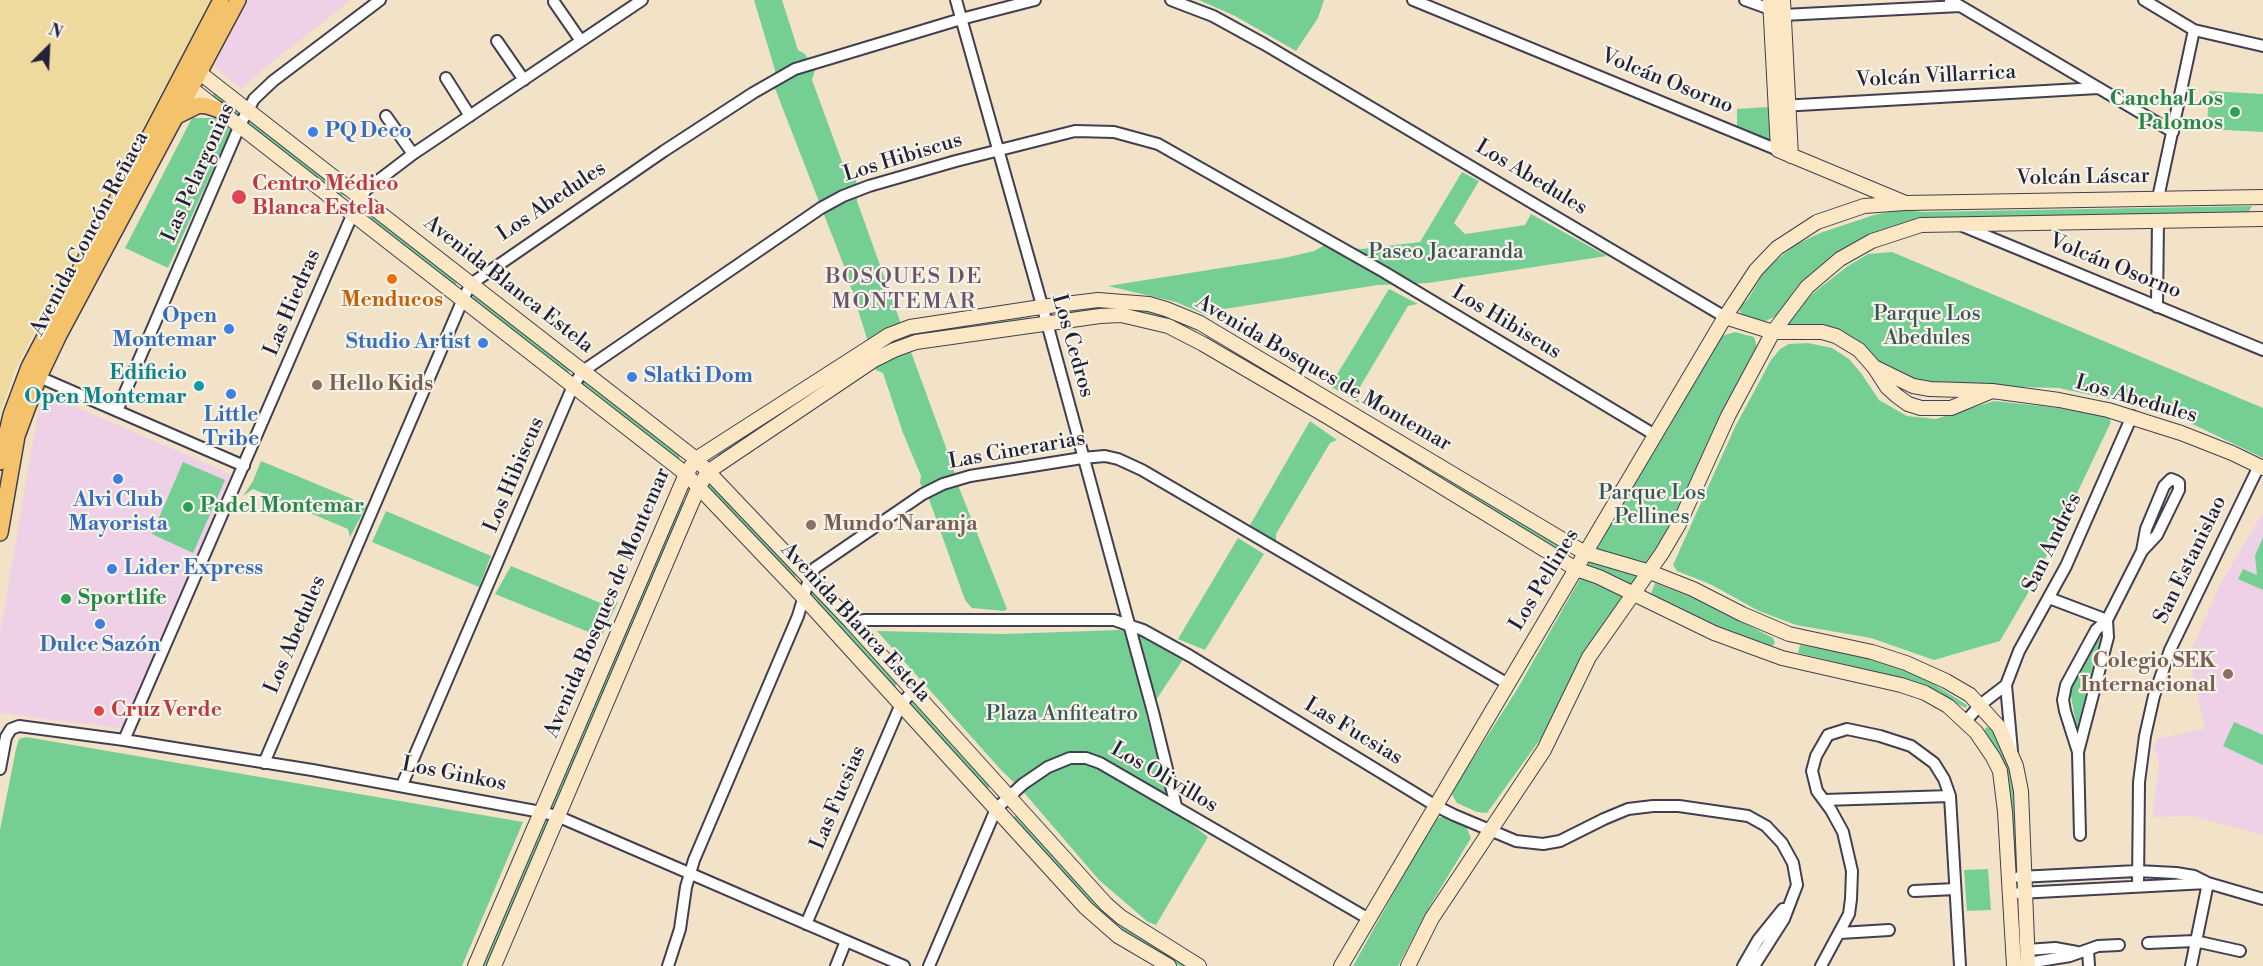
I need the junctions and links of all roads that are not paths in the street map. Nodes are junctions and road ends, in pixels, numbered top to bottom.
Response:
1 (221, 0) edge
2 (238, 0) edge
3 (380, 0) edge
4 (956, 0) edge
5 (1035, 0) edge
6 (1171, 0) edge
7 (1413, 0) edge
8 (1745, 0) edge
9 (1783, 0) edge
10 (1950, 0) edge
11 (2144, 0) edge
12 (640, 1) edge
13 (555, 2) dead end
14 (1770, 4) edge
15 (1960, 6) junction
16 (1784, 15) junction
17 (961, 19) junction
18 (2194, 30) junction
19 (497, 41) dead end
20 (581, 42) junction
21 (2263, 46) edge
22 (183, 72) junction
23 (200, 73) junction
24 (446, 78) dead end
25 (524, 80) junction
26 (2098, 88) junction
27 (192, 89) junction
28 (1782, 106) junction
29 (248, 109) junction
30 (222, 111) junction
31 (177, 116) junction
32 (386, 116) dead end
33 (470, 116) junction
34 (240, 125) junction
35 (2173, 132) junction
36 (997, 151) junction
37 (1784, 153) junction
38 (413, 154) junction
39 (360, 197) junction
40 (2262, 197) edge
41 (2158, 198) junction
42 (1905, 203) junction
43 (352, 213) junction
44 (2256, 219) edge
45 (2158, 220) junction
46 (1954, 223) junction
47 (471, 284) junction
48 (463, 299) junction
49 (1041, 307) junction
50 (2157, 307) junction
51 (1725, 317) junction
52 (1047, 323) junction
53 (1773, 332) junction
54 (2263, 350) edge
55 (1874, 367) junction
56 (583, 371) junction
57 (39, 377) junction
58 (573, 386) junction
59 (1992, 391) junction
60 (117, 411) junction
61 (2132, 416) junction
62 (1655, 435) junction
63 (1082, 458) junction
64 (696, 459) junction
65 (0, 462) edge
66 (244, 466) junction
67 (2261, 467) edge
68 (709, 471) junction
69 (686, 474) junction
70 (699, 486) junction
71 (0, 533) edge
72 (2142, 550) junction
73 (1585, 553) junction
74 (1576, 569) junction
75 (1650, 572) junction
76 (809, 579) junction
77 (1635, 595) junction
78 (803, 597) junction
79 (2049, 598) junction
80 (2107, 620) junction
81 (851, 622) junction
82 (1128, 625) junction
83 (1790, 633) junction
84 (1782, 658) junction
85 (1508, 684) junction
86 (2006, 685) junction
87 (914, 690) junction
88 (901, 704) junction
89 (1980, 705) junction
90 (1966, 721) junction
91 (124, 740) junction
92 (2078, 752) junction
93 (2012, 754) junction
94 (264, 763) junction
95 (0, 769) edge
96 (402, 785) junction
97 (1009, 796) junction
98 (1950, 796) junction
99 (1824, 800) junction
100 (1176, 806) junction
101 (1436, 806) junction
102 (996, 809) junction
103 (541, 812) junction
104 (557, 816) junction
105 (1489, 831) junction
106 (2080, 835) dead end
107 (2137, 871) junction
108 (690, 874) junction
109 (2025, 877) junction
110 (2008, 878) junction
111 (2208, 883) junction
112 (1797, 885) junction
113 (2138, 886) junction
114 (1955, 889) junction
115 (1914, 891) dead end
116 (2009, 893) junction
117 (2025, 893) junction
118 (2263, 899) edge
119 (1369, 919) junction
120 (806, 924) junction
121 (1889, 930) dead end
122 (1840, 933) junction
123 (2195, 940) junction
124 (846, 941) junction
125 (2148, 943) dead end
126 (2119, 945) dead end
127 (2082, 951) junction
128 (2240, 951) dead end
129 (2028, 960) edge
130 (475, 966) edge
131 (494, 966) edge
132 (668, 966) edge
133 (836, 966) edge
134 (904, 966) edge
135 (928, 966) edge
136 (1169, 966) edge
137 (1199, 966) edge
138 (1341, 966) edge
139 (1408, 966) edge
140 (1743, 966) edge
141 (1754, 966) edge
142 (1821, 966) edge
143 (1960, 966) edge
144 (2013, 966) edge
145 (2089, 966) edge
146 (2191, 966) edge

1 - 22 main road, Avenida Concón Reñaca
2 - 23 main road, Avenida Concón Reñaca
3 - 29 street, Las Pelargonias
4 - 17 street, Los Cedros
5 - 17 street, Los Abedules
6 - 51 street, Los Abedules
7 - 37 street, Volcán Osorno
8 - 14 street
9 - 16 street
10 - 15 street
11 - 18 street
12 - 20 street, Las Hiedras
13 - 20 street
14 - 28 street
15 - 16 street
15 - 26 street
16 - 28 street
17 - 36 street, Los Cedros
17 - 47 street, Los Abedules
18 - 21 street
18 - 35 street
19 - 25 street
20 - 25 street, Las Hiedras
22 - 23 street
22 - 27 street, Avenida Blanca Estela
22 - 65 main road, Avenida Concón Reñaca
23 - 27 main road, Avenida Concón Reñaca
23 - 29 street, Avenida Blanca Estela
24 - 33 street
25 - 33 street, Las Hiedras
26 - 28 street, Volcán Villarrica
26 - 35 street
27 - 30 street, Avenida Blanca Estela
27 - 31 main road, Avenida Concón Reñaca
28 - 37 street
29 - 34 street, Las Pelargonias
29 - 39 street, Avenida Blanca Estela
30 - 31 main road
30 - 34 street, Avenida Blanca Estela
31 - 57 main road, Avenida Concón Reñaca
32 - 38 street
33 - 38 street, Las Hiedras
34 - 43 street, Avenida Blanca Estela
34 - 60 street, Las Pelargonias
35 - 41 street
36 - 49 street, Los Cedros
36 - 56 street, Los Hibiscus
36 - 62 street, Los Hibiscus
37 - 42 street, Volcán Osorno
38 - 39 street, Las Hiedras
39 - 43 street, Las Hiedras
39 - 47 street, Avenida Blanca Estela
40 - 41 street, Volcán Láscar
41 - 42 street, Volcán Láscar
42 - 51 street, Los Pellines
43 - 48 street, Avenida Blanca Estela
43 - 66 street, Las Hiedras
44 - 45 street, Volcán Láscar
45 - 46 street, Volcán Láscar
45 - 50 street
46 - 50 street, Volcán Osorno
46 - 53 street
47 - 48 street, Los Abedules
47 - 56 street, Avenida Blanca Estela
48 - 58 street, Avenida Blanca Estela
48 - 94 street, Los Abedules
49 - 52 street, Los Cedros
49 - 64 street, Avenida Bosques de Montemar
49 - 73 street, Avenida Bosques de Montemar
50 - 54 street, Volcán Osorno
51 - 53 street, Los Abedules
51 - 62 street, Los Pellines
52 - 63 street, Los Cedros
52 - 68 street, Avenida Bosques de Montemar
52 - 74 street, Avenida Bosques de Montemar
53 - 55 street, Los Abedules
53 - 75 street
55 - 59 street, Los Abedules
55 - 59 street, Los Abedules
56 - 58 street, Los Hibiscus
56 - 64 street, Avenida Blanca Estela
57 - 60 street
57 - 71 main road, Avenida Concón Reñaca
58 - 69 street, Avenida Blanca Estela
58 - 96 street, Los Hibiscus
59 - 61 street, Los Abedules
60 - 66 street
61 - 67 street, Los Abedules
61 - 79 street, San Andrés
62 - 73 street, Los Pellines
63 - 76 street, Las Cinerarias
63 - 82 street, Los Cedros
63 - 85 street, Las Cinerarias
64 - 68 street, Avenida Blanca Estela
64 - 69 street, Avenida Bosques de Montemar
66 - 91 street, Las Hiedras
67 - 107 street, San Estanislao
68 - 70 street, Avenida Bosques de Montemar
68 - 76 street, Avenida Blanca Estela
69 - 70 street, Avenida Blanca Estela
69 - 103 street, Avenida Bosques de Montemar
70 - 78 street, Avenida Blanca Estela
70 - 104 street, Avenida Bosques de Montemar
72 - 72 street
72 - 80 street
73 - 74 street, Los Pellines
73 - 75 street, Avenida Bosques de Montemar
74 - 77 street, Avenida Bosques de Montemar
74 - 85 street, Los Pellines
75 - 77 street
75 - 83 street, Avenida Bosques de Montemar
76 - 78 street, Las Cinerarias
76 - 81 street, Avenida Blanca Estela
77 - 84 street, Avenida Bosques de Montemar
77 - 105 street
78 - 88 street, Avenida Blanca Estela
78 - 108 street, Las Cinerarias
79 - 80 street
79 - 86 street, San Andrés
80 - 92 street
80 - 92 street
81 - 82 street, Las Fucsias
81 - 87 street, Avenida Blanca Estela
82 - 100 street, Los Cedros
82 - 101 street, Las Fucsias
83 - 84 street
83 - 89 street, Avenida Bosques de Montemar
84 - 90 street, Avenida Bosques de Montemar
85 - 101 street, Los Pellines
86 - 89 street
86 - 93 street, San Andrés
87 - 88 street, Las Fucsias
87 - 97 street, Avenida Blanca Estela
88 - 102 street, Avenida Blanca Estela
88 - 120 street, Las Fucsias
89 - 90 street
89 - 93 street, Avenida Bosques de Montemar
90 - 110 street, Avenida Bosques de Montemar
91 - 94 street, Los Ginkos
91 - 95 street, Los Ginkos
92 - 106 street
93 - 109 street, Avenida Bosques de Montemar
94 - 96 street, Los Ginkos
96 - 103 street, Los Ginkos
97 - 100 street, Los Olivillos
97 - 102 street, Los Olivillos
97 - 137 street, Avenida Blanca Estela
98 - 99 street
98 - 99 street
98 - 114 street
99 - 122 street
100 - 119 street, Los Olivillos
101 - 105 street, Las Fucsias
101 - 119 street, Los Pellines
102 - 135 street, Los Olivillos
102 - 136 street, Avenida Blanca Estela
103 - 104 street, Los Ginkos
103 - 130 street, Avenida Bosques de Montemar
104 - 108 street, Los Ginkos
104 - 131 street, Avenida Bosques de Montemar
105 - 112 street, Las Fucsias
105 - 139 street
107 - 109 street
107 - 111 street
107 - 113 street, San Estanislao
108 - 120 street, Los Ginkos
108 - 132 street, Las Cinerarias
109 - 110 street
109 - 117 street, Avenida Bosques de Montemar
110 - 116 street, Avenida Bosques de Montemar
111 - 113 street
111 - 118 street
111 - 123 street
112 - 140 street
112 - 141 street
113 - 117 street
114 - 115 street
114 - 143 street
116 - 117 street
116 - 144 street, Avenida Bosques de Montemar
117 - 129 street, Avenida Bosques de Montemar
119 - 138 street, Los Pellines
120 - 124 street, Los Ginkos
121 - 122 street
122 - 142 street
123 - 125 street
123 - 128 street
123 - 146 street
124 - 133 street
124 - 134 street, Los Ginkos
126 - 127 street
127 - 129 street
127 - 145 street

